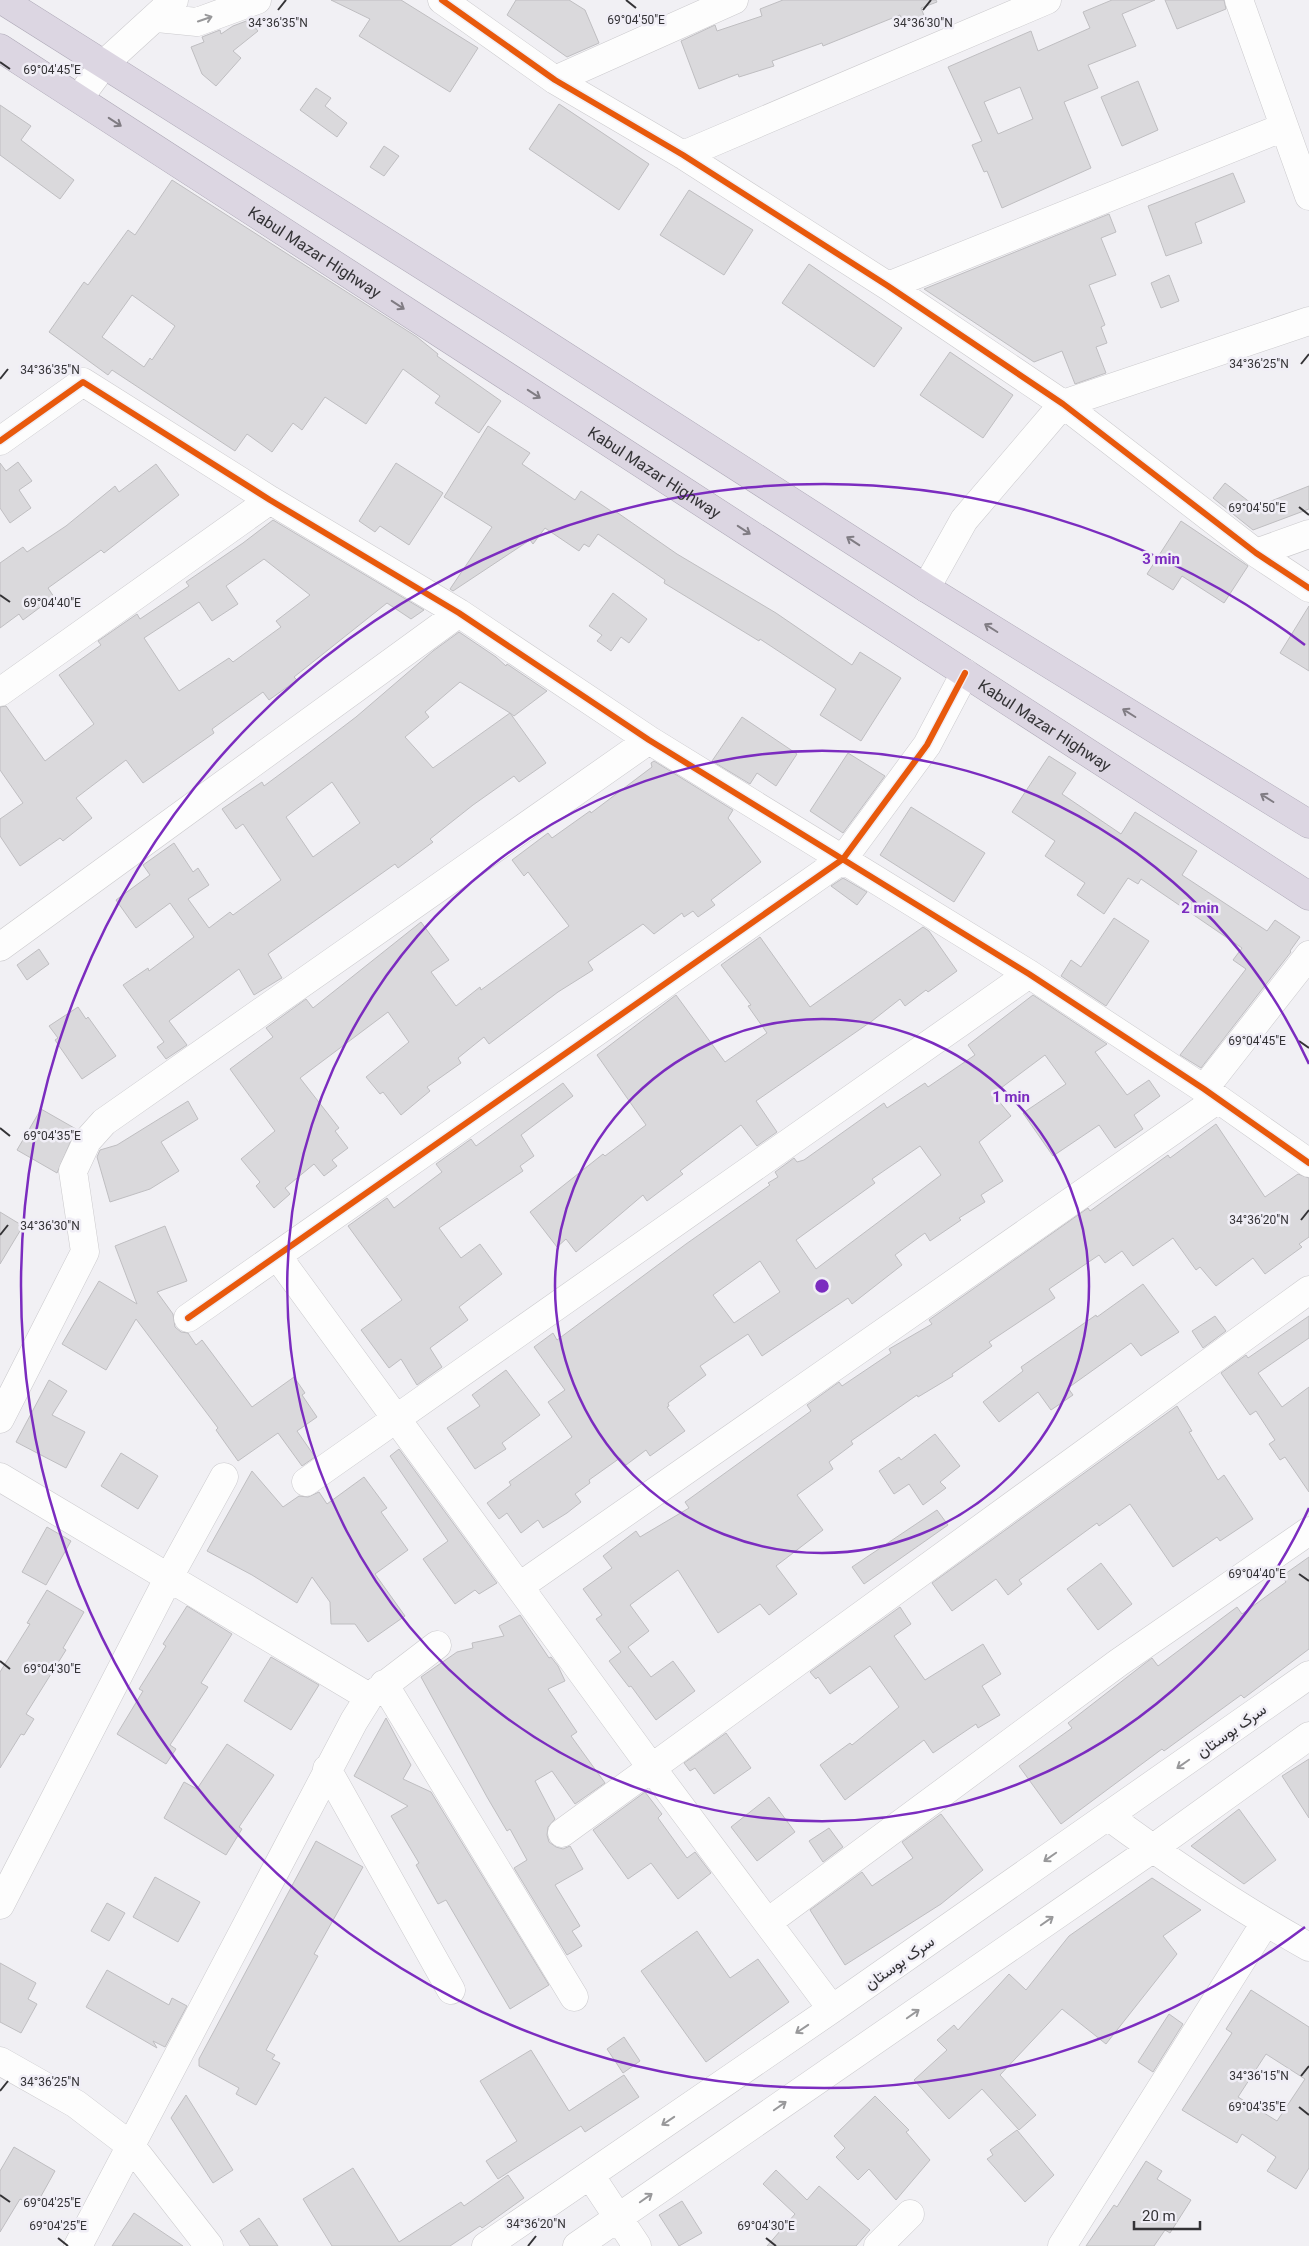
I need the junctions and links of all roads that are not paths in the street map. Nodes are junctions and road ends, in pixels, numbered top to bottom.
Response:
1 (2, 0) edge
2 (257, 0) edge
3 (442, 0) edge
4 (1239, 0) edge
5 (723, 2) edge
6 (1038, 2) edge
7 (166, 9) edge
8 (0, 48) edge
9 (105, 63) junction
10 (555, 80) junction
11 (79, 98) junction
12 (1284, 126) junction
13 (683, 155) junction
14 (1309, 196) edge
15 (888, 286) junction
16 (1309, 321) edge
17 (1063, 404) junction
18 (0, 442) edge
19 (270, 500) junction
20 (1309, 534) edge
21 (1256, 553) junction
22 (926, 588) junction
23 (1309, 588) edge
24 (459, 613) junction
25 (964, 673) junction
26 (0, 692) edge
27 (650, 740) junction
28 (1309, 824) edge
29 (843, 859) junction
30 (1309, 896) edge
31 (0, 947) edge
32 (1309, 956) edge
33 (1029, 974) junction
34 (1211, 1094) junction
35 (1309, 1163) edge
36 (278, 1257) junction
37 (1309, 1290) edge
38 (188, 1318) dead end
39 (0, 1419) edge
40 (396, 1419) junction
41 (0, 1477) edge
42 (224, 1477) dead end
43 (306, 1482) dead end
44 (1309, 1531) edge
45 (170, 1577) junction
46 (520, 1586) junction
47 (437, 1645) dead end
48 (1309, 1675) edge
49 (376, 1690) junction
50 (1309, 1736) edge
51 (651, 1767) junction
52 (327, 1769) junction
53 (1108, 1816) junction
54 (562, 1833) dead end
55 (1152, 1849) junction
56 (0, 1905) edge
57 (768, 1922) junction
58 (1265, 1923) junction
59 (1309, 1948) edge
60 (450, 1990) dead end
61 (574, 1996) dead end
62 (832, 2008) junction
63 (0, 2061) edge
64 (131, 2146) junction
65 (590, 2175) junction
66 (910, 2214) dead end
67 (618, 2217) junction
68 (78, 2246) edge
69 (209, 2246) edge
70 (486, 2246) edge
71 (577, 2246) edge
72 (636, 2246) edge
73 (878, 2246) edge
74 (1062, 2246) edge

1 - 9 highway
7 -> 2 street
3 - 10 street
4 - 12 street
5 - 10 street
6 - 13 street
7 - 9 street
8 - 11 highway, Kabul Mazar Highway
9 - 11 street
22 -> 9 highway
10 - 13 street
11 -> 25 highway, Kabul Mazar Highway
12 - 14 street
12 - 15 street
13 - 15 street
15 - 17 street
16 - 17 street
17 - 21 street
17 - 22 street
18 - 19 street
19 - 24 street
19 - 26 street
20 - 21 street
21 - 23 street
28 -> 22 highway
24 - 27 street
24 - 31 street
25 - 29 street
25 - 30 highway, Kabul Mazar Highway
27 - 29 street
27 - 39 street
29 - 33 street
29 - 36 street
32 - 34 street
33 - 34 street
33 - 40 street
34 - 35 street
34 - 46 street
36 - 38 street
36 - 40 street
37 - 51 street
40 - 43 street
40 - 46 street
41 - 45 street
42 - 45 street
44 - 57 street
45 - 49 street
45 - 56 street
46 - 51 street
47 - 49 street
48 -> 53 street, سرک بوستان
49 - 52 street
49 - 61 street
50 - 55 street
51 - 54 street
51 - 57 street
52 - 60 street
52 - 64 street
53 - 55 street
53 -> 62 street, سرک بوستان
55 - 58 street
67 -> 55 street
57 - 62 street
58 - 59 street
58 - 74 street
62 -> 65 street, سرک بوستان
63 - 64 street
64 - 68 street
64 - 69 street
65 - 67 street
65 - 70 street, سرک بوستان
66 - 73 street
67 - 71 street
67 - 72 street

